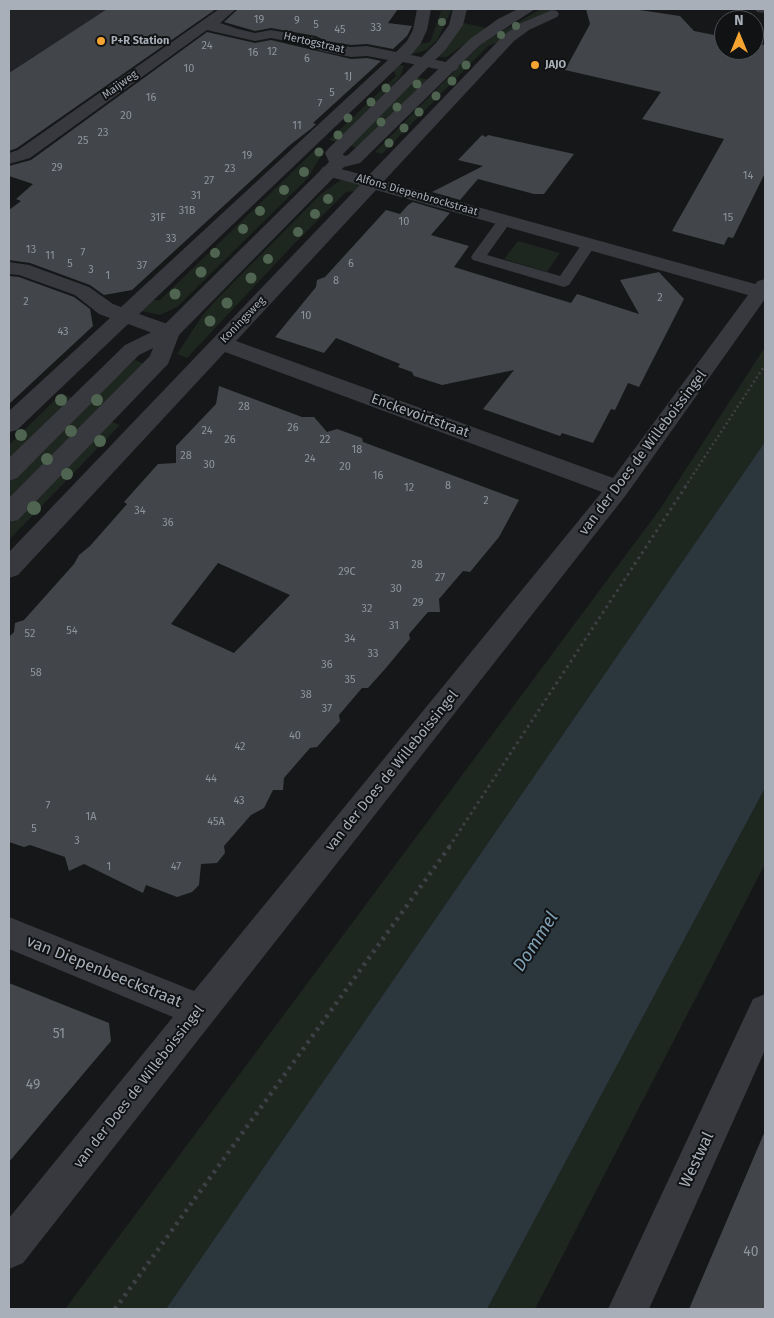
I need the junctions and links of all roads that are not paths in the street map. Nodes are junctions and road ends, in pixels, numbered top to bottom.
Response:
1 (228, 9) edge
2 (424, 9) edge
3 (528, 9) edge
4 (552, 14) dead end
5 (467, 16) edge
6 (503, 22) junction
7 (208, 26) junction
8 (400, 57) junction
9 (424, 62) junction
10 (451, 67) junction
11 (9, 159) edge
12 (333, 167) junction
13 (372, 183) junction
14 (505, 220) junction
15 (589, 244) junction
16 (9, 268) edge
17 (763, 288) edge
18 (125, 316) junction
19 (169, 332) junction
20 (221, 343) junction
21 (9, 424) edge
22 (9, 472) edge
23 (618, 489) junction
24 (9, 513) edge
25 (9, 568) edge
26 (9, 933) edge
27 (200, 1011) junction
28 (765, 1011) edge
29 (9, 1249) edge
30 (628, 1309) edge

1 - 7 street, Maijweg
2 - 8 street
3 - 6 street
4 - 13 street, Koningsweg
5 - 6 street
5 - 9 street
6 - 10 street
7 - 8 street, Hertogstraat
7 - 11 street, Maijweg
8 - 9 street, Hertogstraat
8 - 18 street
9 - 10 street, Hertogstraat
9 - 12 street
10 - 12 street
12 - 13 street, Alfons Diepenbrockstraat
12 - 19 street
13 - 14 street, Alfons Diepenbrockstraat
13 - 20 street, Koningsweg
14 - 15 street, Alfons Diepenbrockstraat
14 - 15 lane
15 - 17 street, Alfons Diepenbrockstraat
16 - 18 street
17 - 23 street, van der Does de Willeboissingel
18 - 19 street
18 - 21 street
19 - 22 street
19 - 24 street
20 - 23 street, Enckevoirtstraat
20 - 25 street, Koningsweg
23 - 27 street, van der Does de Willeboissingel
26 - 27 street, van Diepenbeeckstraat
27 - 29 street, van der Does de Willeboissingel
28 - 30 street, Westwal

